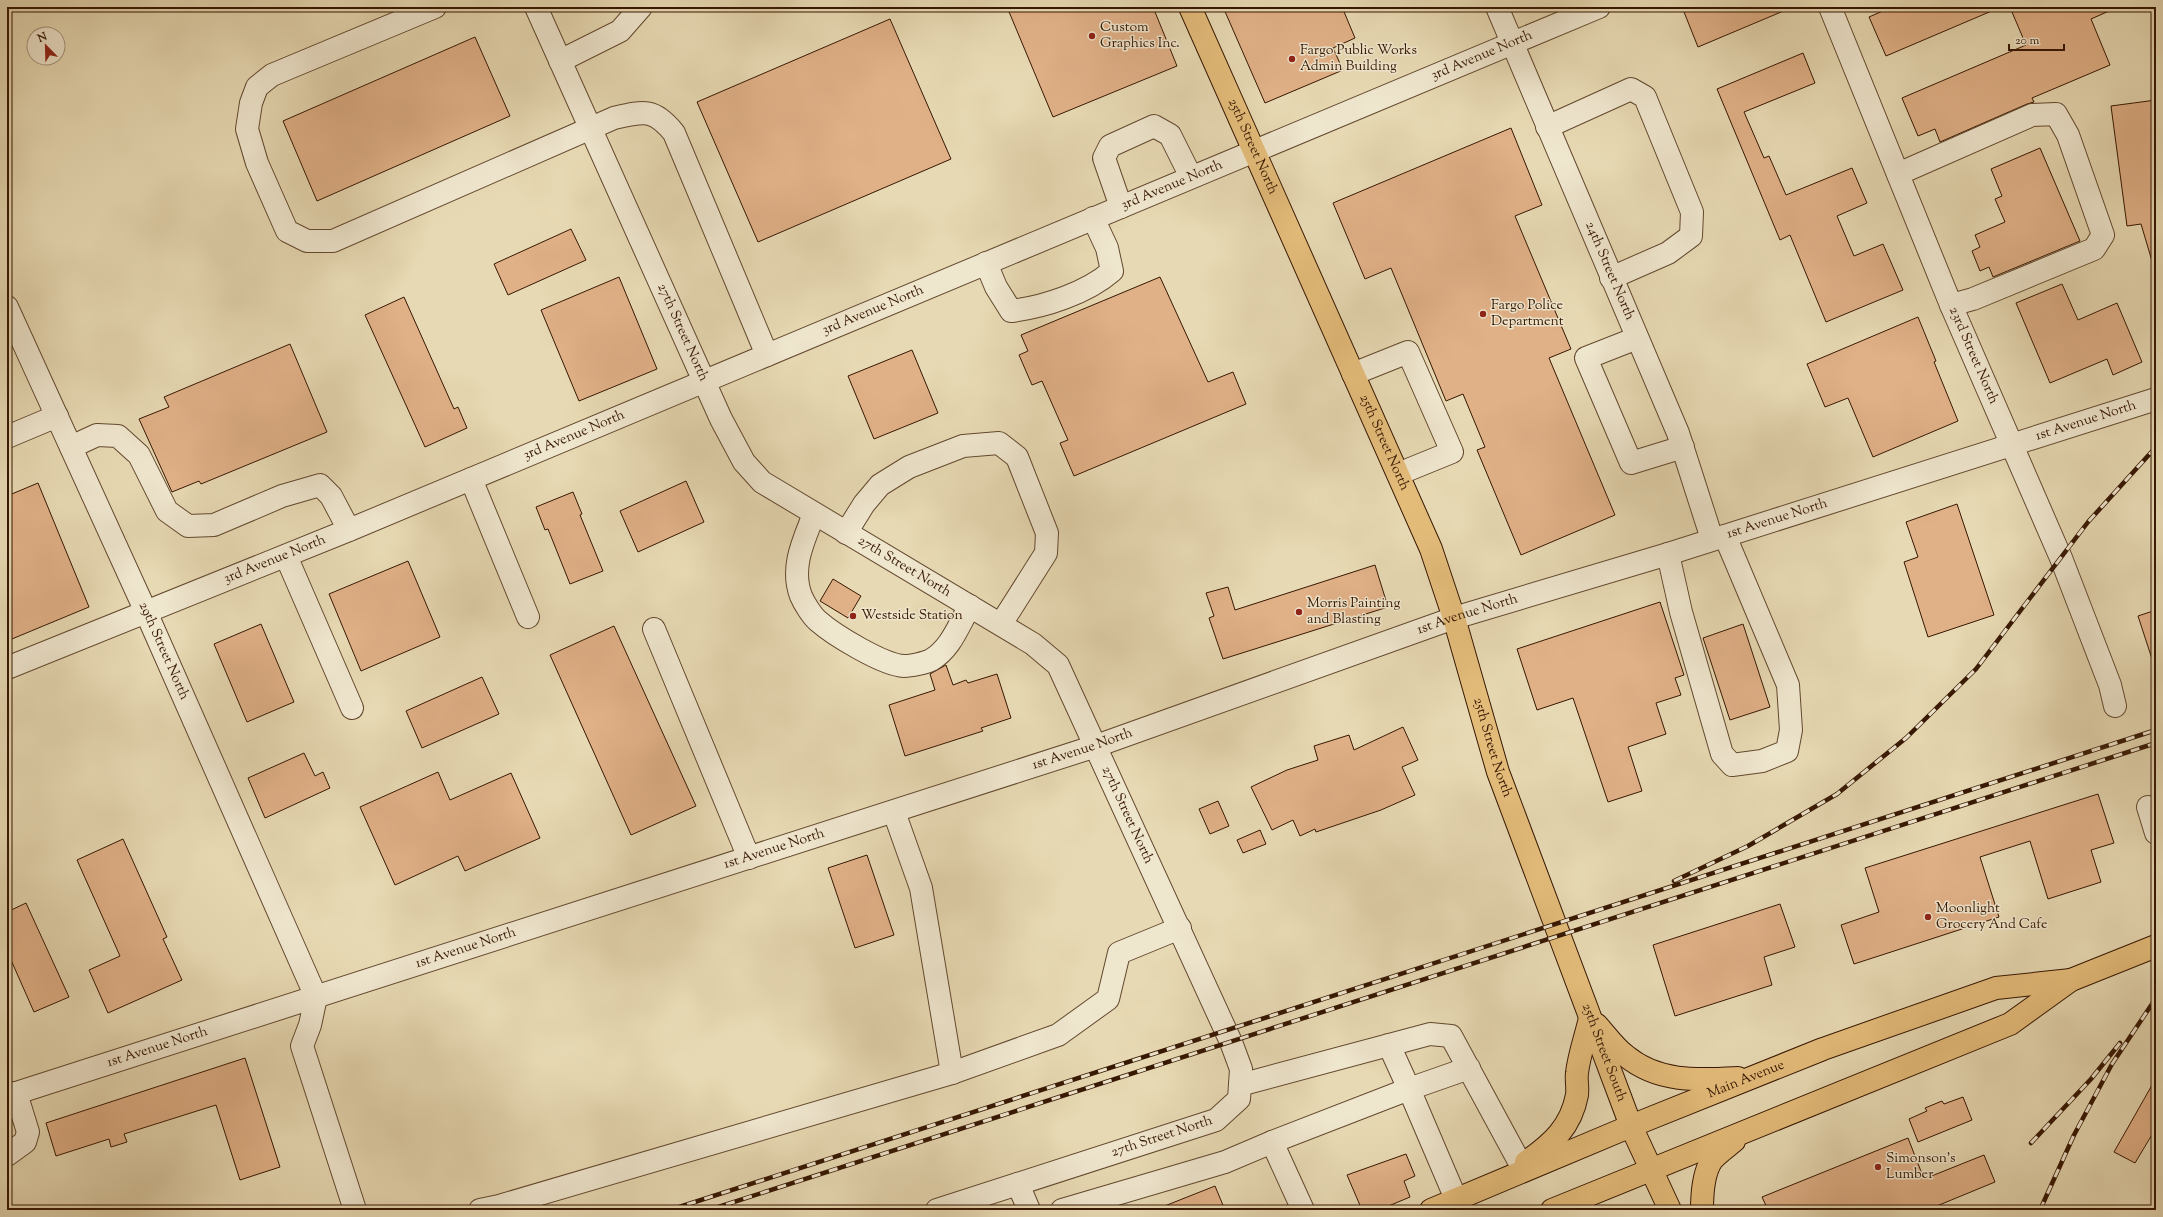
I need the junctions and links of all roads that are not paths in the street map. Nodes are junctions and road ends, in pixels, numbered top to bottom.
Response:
1 (436, 7) edge
2 (536, 7) edge
3 (641, 7) edge
4 (1190, 7) edge
5 (1496, 7) edge
6 (1599, 7) edge
7 (1830, 7) edge
8 (1512, 43) junction
9 (560, 61) junction
10 (1547, 127) junction
11 (590, 128) junction
12 (1254, 151) junction
13 (1898, 174) junction
14 (1191, 177) junction
15 (1121, 207) junction
16 (1093, 218) junction
17 (986, 263) junction
18 (1611, 278) junction
19 (1951, 305) junction
20 (7, 307) edge
21 (1637, 338) junction
22 (766, 355) junction
23 (1353, 374) junction
24 (704, 381) junction
25 (2156, 399) edge
26 (57, 416) junction
27 (7, 436) edge
28 (71, 447) junction
29 (1683, 447) junction
30 (2011, 447) junction
31 (1398, 474) junction
32 (471, 479) junction
33 (814, 514) junction
34 (349, 530) junction
35 (846, 533) junction
36 (1718, 538) junction
37 (1668, 554) junction
38 (286, 556) junction
39 (970, 606) junction
40 (146, 612) junction
41 (528, 617) dead end
42 (1454, 618) junction
43 (1001, 624) junction
44 (654, 629) dead end
45 (7, 668) edge
46 (2115, 706) dead end
47 (352, 708) dead end
48 (1096, 746) junction
49 (2148, 807) dead end
50 (894, 812) junction
51 (2156, 833) edge
52 (750, 858) junction
53 (1542, 893) joint
54 (1180, 928) junction
55 (2156, 946) edge
56 (2071, 980) junction
57 (316, 997) junction
58 (1590, 1018) junction
59 (1389, 1045) junction
60 (1469, 1068) junction
61 (952, 1073) junction
62 (1757, 1076) junction
63 (1240, 1086) junction
64 (1409, 1089) junction
65 (11, 1095) edge
66 (1631, 1126) junction
67 (1745, 1131) junction
68 (1272, 1142) junction
69 (7, 1155) edge
70 (1521, 1165) junction
71 (1652, 1168) junction
72 (1496, 1183) junction
73 (1018, 1184) junction
74 (1456, 1199) junction
75 (355, 1210) edge
76 (480, 1210) edge
77 (936, 1210) edge
78 (1029, 1210) edge
79 (1062, 1210) edge
80 (1303, 1210) edge
81 (1431, 1210) edge
82 (1552, 1210) edge
83 (1670, 1210) edge
84 (1702, 1210) edge

1 - 11 street
2 - 9 street, 27th Street North
3 - 9 street
4 - 12 main road, 25th Street North
5 - 8 street, 24th Street North
6 - 8 street, 3rd Avenue North
7 - 13 street, 23rd Street North
8 - 10 street, 24th Street North
8 - 12 street, 3rd Avenue North
9 - 11 street, 27th Street North
10 - 18 street, 24th Street North
10 - 18 street
11 - 22 street
11 - 24 street, 27th Street North
12 - 14 street, 3rd Avenue North
12 - 23 main road, 25th Street North
13 - 19 street, 23rd Street North
13 - 19 street
14 - 15 street, 3rd Avenue North
14 - 15 street
15 - 16 street, 3rd Avenue North
16 - 17 street, 3rd Avenue North
16 - 17 street
17 - 22 street, 3rd Avenue North
18 - 21 street, 24th Street North
19 - 30 street, 23rd Street North
20 - 26 street, 29th Street North
21 - 29 street, 24th Street North
21 - 29 street
22 - 24 street, 3rd Avenue North
23 - 31 main road, 25th Street North
23 - 31 street
24 - 32 street, 3rd Avenue North
24 - 33 street, 27th Street North
25 - 30 street, 1st Avenue North
26 - 27 street
26 - 28 street, 29th Street North
28 - 34 street
28 - 40 street, 29th Street North
29 - 36 street, 24th Street North
30 - 36 street, 1st Avenue North
30 - 46 street, 23rd Street North
31 - 42 main road, 25th Street North
32 - 34 street, 3rd Avenue North
32 - 41 street
33 - 35 street, 27th Street North
33 - 39 street
34 - 38 street, 3rd Avenue North
35 - 39 street, 27th Street North
35 - 43 street
36 - 37 street, 1st Avenue North
36 - 37 street, 24th Street North
37 - 42 street, 1st Avenue North
38 - 40 street, 3rd Avenue North
38 - 47 street
39 - 43 street, 27th Street North
40 - 45 street, 3rd Avenue North
40 - 57 street, 29th Street North
42 - 48 street, 1st Avenue North
42 - 53 main road, 25th Street North
43 - 48 street, 27th Street North
44 - 52 street
48 - 50 street, 1st Avenue North
48 - 54 street, 27th Street North
49 - 51 street
50 - 52 street, 1st Avenue North
50 - 61 street
52 - 57 street, 1st Avenue North
53 - 58 main road, 25th Street South
54 - 61 street
54 - 63 street, 27th Street North
55 - 56 main road, Main Avenue
56 - 62 main road, Main Avenue
56 - 67 main road, Main Avenue
57 - 65 street, 1st Avenue North
57 - 75 street
58 - 62 main road
58 - 66 main road, 25th Street South
58 - 70 main road
59 - 60 street
59 - 63 street
59 - 64 street
60 - 64 street
60 - 70 street
61 - 76 street
62 - 66 main road, Main Avenue
63 - 73 street, 27th Street North
64 - 68 street
64 - 74 street
65 - 69 street
66 - 71 main road, 25th Street South
66 - 72 main road, Main Avenue
67 - 71 main road, Main Avenue
67 - 84 main road
68 - 79 street
68 - 80 street
70 - 72 main road
71 - 82 main road, Main Avenue
71 - 83 main road, 25th Street South
72 - 74 main road, Main Avenue
73 - 77 street, 27th Street North
73 - 78 street
74 - 81 main road, Main Avenue

